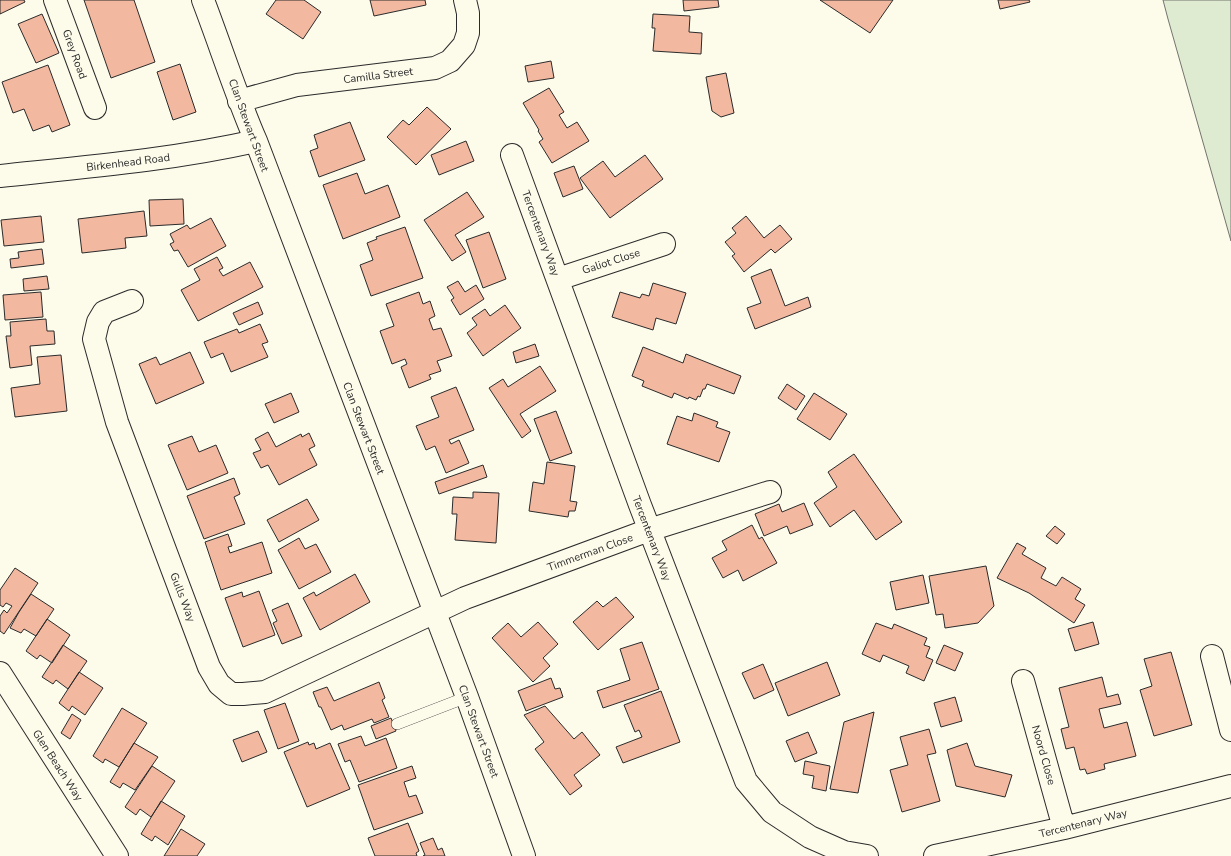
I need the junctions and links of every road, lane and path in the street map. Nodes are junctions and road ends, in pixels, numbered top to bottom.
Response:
1 (55, 0) edge
2 (203, 0) edge
3 (465, 0) edge
4 (239, 100) junction
5 (95, 108) dead end
6 (256, 141) junction
7 (512, 155) dead end
8 (0, 176) edge
9 (664, 244) dead end
10 (558, 279) junction
11 (132, 301) dead end
12 (770, 492) dead end
13 (649, 530) junction
14 (435, 613) junction
15 (1212, 656) dead end
16 (0, 673) edge
17 (1024, 681) dead end
18 (467, 697) junction
19 (397, 724) dead end
20 (1231, 730) edge
21 (1231, 786) edge
22 (1064, 828) junction
23 (117, 856) edge
24 (524, 856) edge
25 (867, 856) edge
26 (935, 856) edge

1 - 5 street, Grey Road
2 - 4 street, Clan Stewart Street
3 - 4 street, Camilla Street
4 - 6 street, Clan Stewart Street
6 - 8 street, Birkenhead Road
6 - 14 street, Clan Stewart Street
7 - 10 street, Tercentenary Way
9 - 10 street, Galiot Close
10 - 13 street, Tercentenary Way
11 - 14 street, Gulls Way
12 - 13 street, Timmerman Close
13 - 14 street, Timmerman Close
13 - 25 street, Tercentenary Way
14 - 18 street, Clan Stewart Street
15 - 20 street
16 - 23 street, Glen Beach Way
17 - 22 street, Noord Close
18 - 19 lane
18 - 24 street, Clan Stewart Street
21 - 22 street, Tercentenary Way
22 - 26 street, Tercentenary Way

